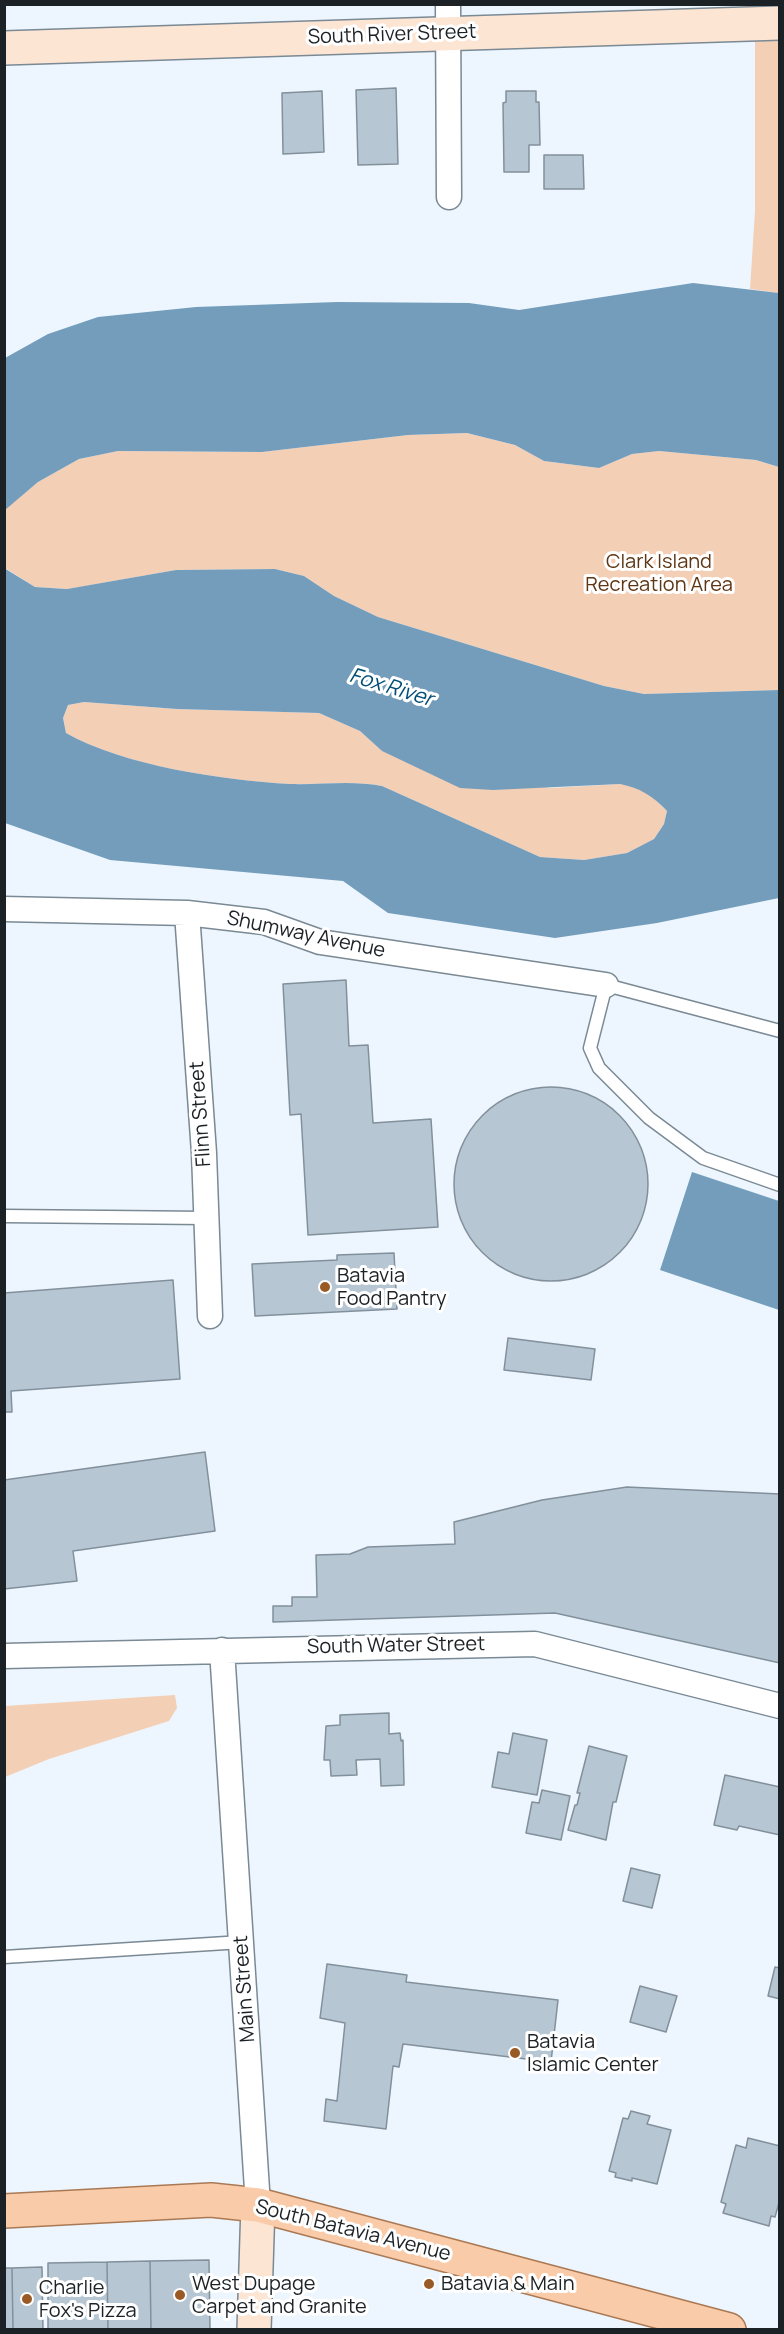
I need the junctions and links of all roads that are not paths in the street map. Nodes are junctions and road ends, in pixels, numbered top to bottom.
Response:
1 (448, 19) edge
2 (780, 23) edge
3 (4, 48) edge
4 (449, 197) dead end
5 (4, 909) edge
6 (187, 913) junction
7 (606, 985) junction
8 (780, 1031) edge
9 (780, 1185) edge
10 (4, 1216) edge
11 (207, 1218) junction
12 (210, 1316) dead end
13 (222, 1650) junction
14 (4, 1656) edge
15 (780, 1706) edge
16 (242, 1942) junction
17 (4, 1957) edge
18 (258, 2205) junction
19 (4, 2211) edge
20 (254, 2330) edge
21 (729, 2330) edge

1 - 2 main road, South River Street
1 - 3 main road, South River Street
1 - 4 street
5 - 6 street, Shumway Avenue
6 - 7 street, Shumway Avenue
6 - 11 street, Flinn Street
7 - 8 lane
7 - 9 lane
10 - 11 lane
11 - 12 street, Flinn Street
13 - 14 street, South Water Street
13 - 15 street, South Water Street
13 - 16 street, Main Street
16 - 17 lane
16 - 18 street, Main Street
18 - 19 main road, South Batavia Avenue
18 - 20 main road, Main Street
18 - 21 main road, South Batavia Avenue

